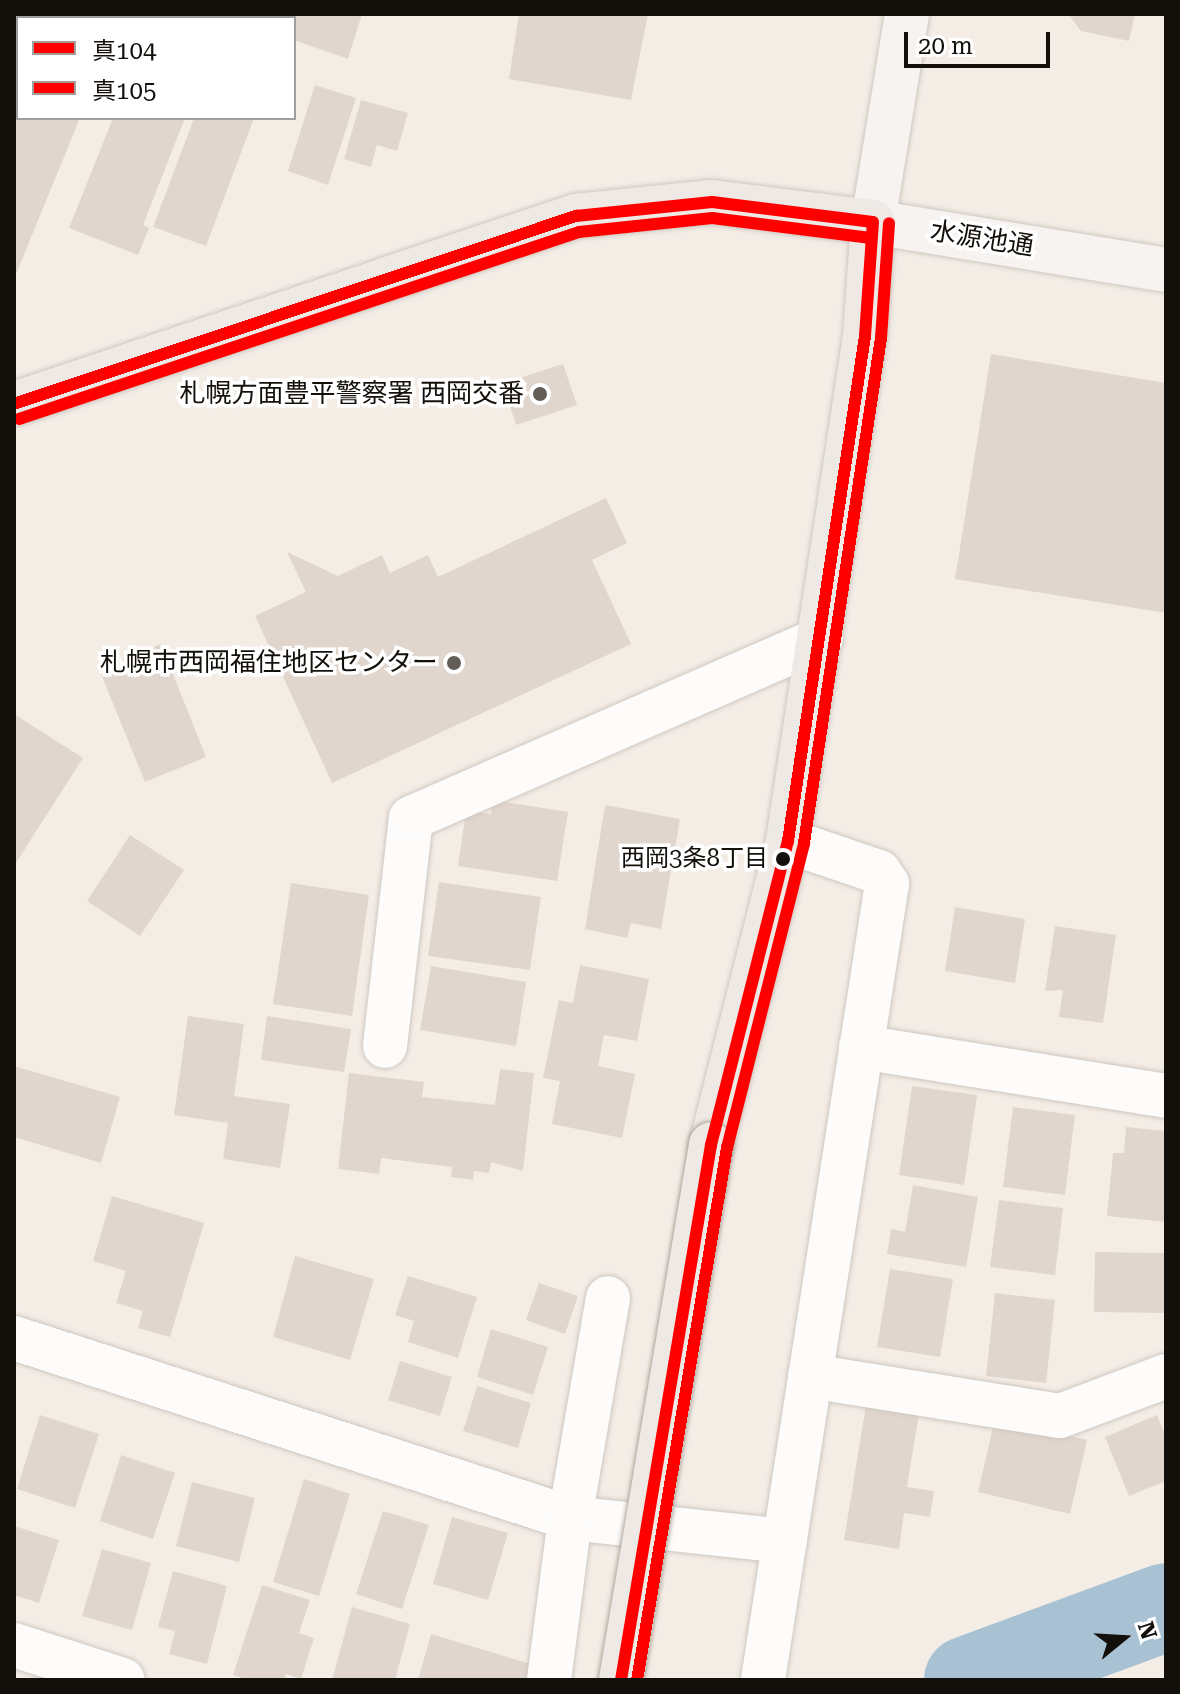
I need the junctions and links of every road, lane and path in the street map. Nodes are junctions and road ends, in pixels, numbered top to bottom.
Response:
1 (907, 14) edge
2 (873, 222) junction
3 (1166, 270) edge
4 (14, 404) edge
5 (821, 639) junction
6 (788, 841) junction
7 (385, 1046) dead end
8 (861, 1047) junction
9 (1166, 1096) edge
10 (608, 1298) dead end
11 (14, 1340) edge
12 (810, 1376) junction
13 (1166, 1376) edge
14 (570, 1518) junction
15 (785, 1541) junction
16 (14, 1645) edge
17 (766, 1667) edge
18 (123, 1680) edge
19 (549, 1680) edge
20 (621, 1680) edge

1 - 2 street
2 - 3 street, 水源池通
2 - 4 main road, 水源池通
2 - 5 main road
5 - 6 main road
5 - 7 street
6 - 8 street
6 - 20 main road, bridge
8 - 9 street
8 - 12 street
10 - 14 street
11 - 14 street
12 - 13 street
12 - 15 street
14 - 15 street
14 - 19 street
15 - 17 street
16 - 18 street

